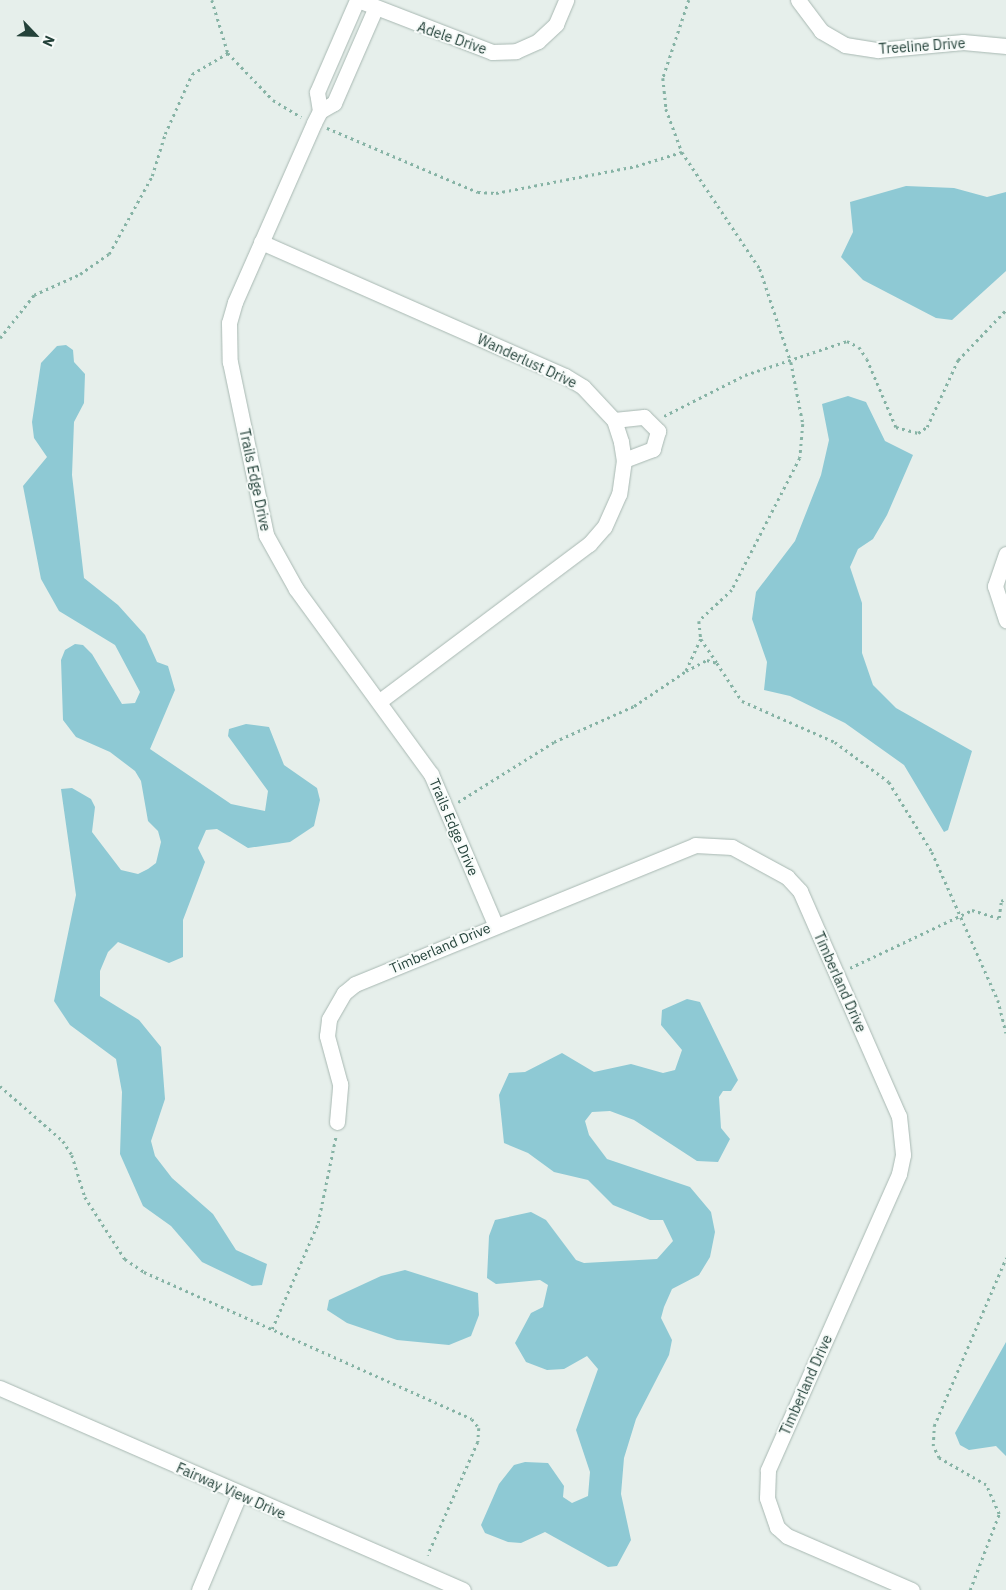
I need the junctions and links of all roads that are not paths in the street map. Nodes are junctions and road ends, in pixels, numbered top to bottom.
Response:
1 (357, 0) edge
2 (566, 0) edge
3 (798, 0) edge
4 (375, 9) junction
5 (1006, 46) edge
6 (317, 117) junction
7 (261, 242) junction
8 (614, 420) junction
9 (624, 460) junction
10 (1006, 554) edge
11 (1006, 620) edge
12 (381, 700) junction
13 (495, 924) junction
14 (336, 1122) road end
15 (0, 1388) edge
16 (239, 1495) junction
17 (199, 1590) edge
18 (463, 1590) edge
19 (912, 1590) edge

1 - 4 street
1 - 6 street, Trails Edge Drive
2 - 4 street, Adele Drive
3 - 5 street, Treeline Drive
4 - 6 street, Trails Edge Drive
6 - 7 street, Trails Edge Drive
7 - 8 street, Wanderlust Drive
7 - 12 street, Trails Edge Drive
8 - 9 street, Wanderlust Drive
8 - 9 street
9 - 12 street, Wanderlust Drive
10 - 11 street
12 - 13 street, Trails Edge Drive
13 - 14 street, Timberland Drive
13 - 19 street, Timberland Drive
15 - 16 street, Fairway View Drive
16 - 17 street
16 - 18 street, Fairway View Drive

